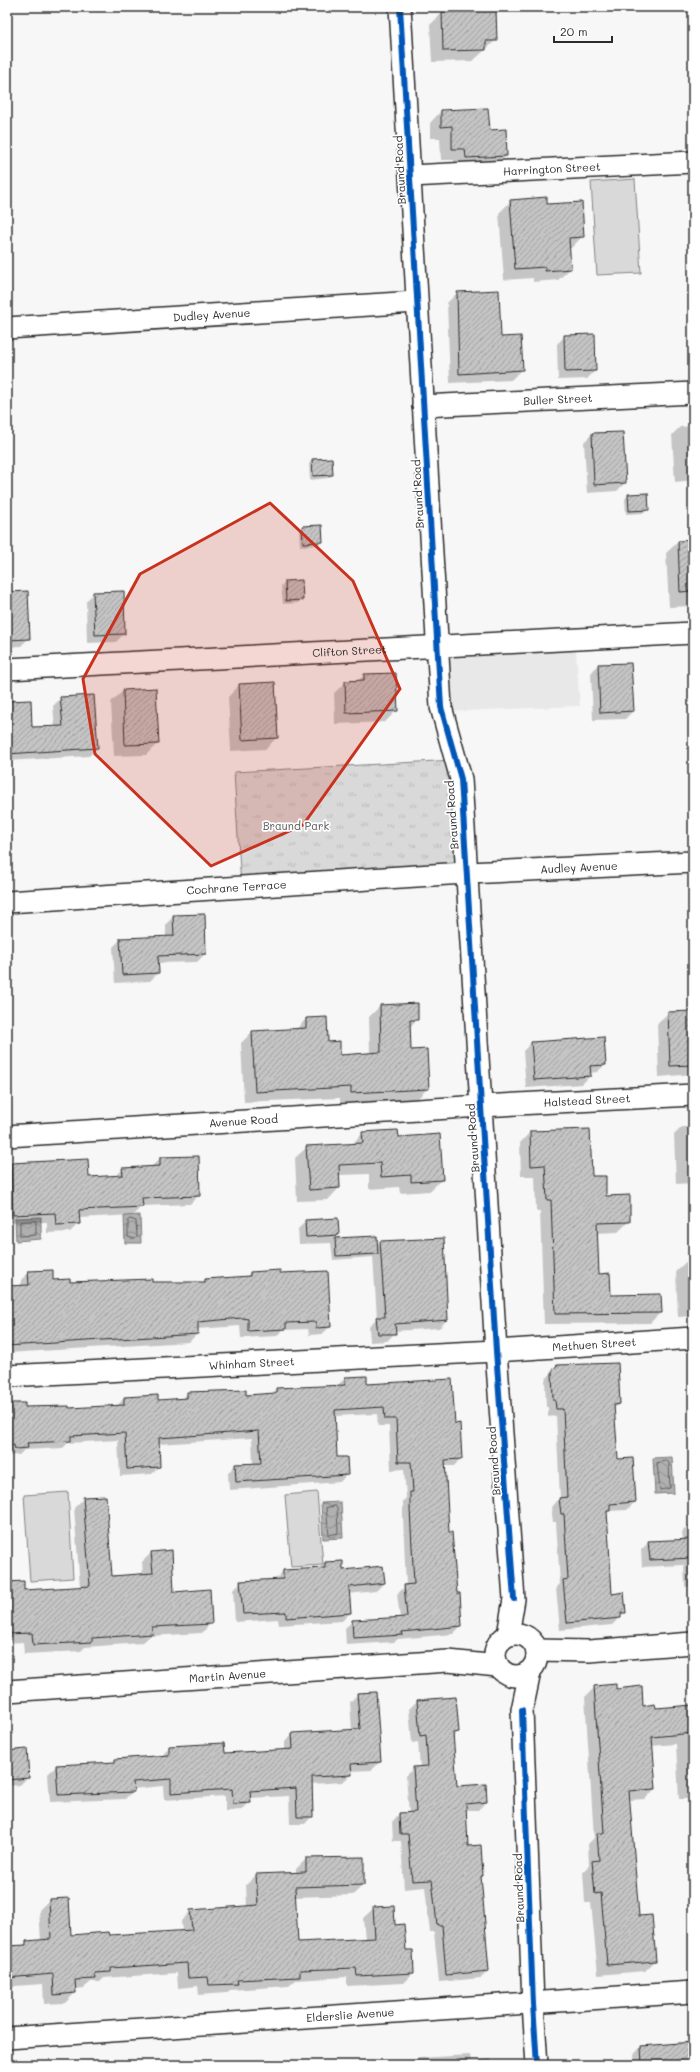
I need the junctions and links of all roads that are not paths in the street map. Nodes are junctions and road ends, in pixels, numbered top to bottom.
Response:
1 (400, 7) edge
2 (693, 162) edge
3 (410, 176) junction
4 (416, 302) junction
5 (7, 328) edge
6 (693, 393) edge
7 (423, 406) junction
8 (693, 633) edge
9 (437, 646) junction
10 (7, 669) edge
11 (693, 862) edge
12 (466, 873) junction
13 (7, 902) edge
14 (693, 1095) edge
15 (481, 1106) junction
16 (7, 1136) edge
17 (693, 1338) edge
18 (496, 1351) junction
19 (7, 1376) edge
20 (693, 1643) edge
21 (523, 1651) junction
22 (448, 1661) junction
23 (502, 1670) junction
24 (7, 1691) edge
25 (522, 1710) junction
26 (693, 1992) edge
27 (533, 2004) junction
28 (7, 2038) edge
29 (537, 2065) edge

1 - 3 street, Braund Road
2 - 3 street, Harrington Street
3 - 4 street, Braund Road
4 - 5 street, Dudley Avenue
4 - 7 street, Braund Road
6 - 7 street, Buller Street
7 - 9 street, Braund Road
8 - 9 street, Clifton Street
9 - 10 street, Clifton Street
9 - 12 street, Braund Road
11 - 12 street, Audley Avenue
12 - 13 street, Cochrane Terrace
12 - 15 street, Braund Road
14 - 15 street, Halstead Street
15 - 16 street, Avenue Road
15 - 18 street, Braund Road
17 - 18 street, Methuen Street
18 - 19 street, Whinham Street
18 - 21 street, Braund Road
20 - 21 street, Martin Avenue
21 - 22 street, Martin Avenue
21 - 23 street, Martin Avenue
21 - 23 street, Braund Road
21 - 25 street, Braund Road
22 - 23 street, Martin Avenue
22 - 24 street, Martin Avenue
23 - 25 street, Braund Road
25 - 27 street, Braund Road
26 - 27 street, Elderslie Avenue
27 - 28 street, Elderslie Avenue
27 - 29 street, Braund Road

